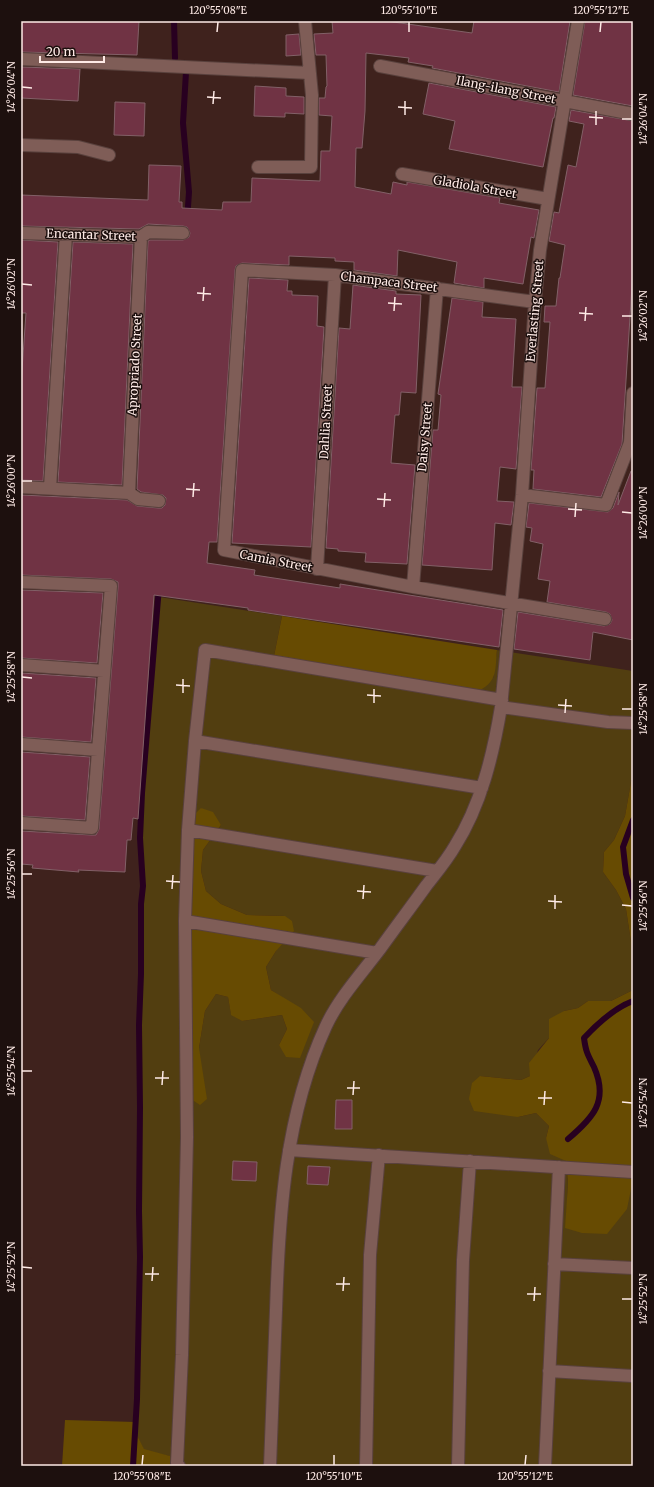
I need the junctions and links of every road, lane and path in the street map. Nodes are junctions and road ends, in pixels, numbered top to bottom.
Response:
1 (305, 21) edge
2 (578, 21) edge
3 (21, 59) edge
4 (380, 66) dead end
5 (310, 73) junction
6 (565, 101) junction
7 (633, 114) edge
8 (21, 145) edge
9 (109, 155) dead end
10 (258, 166) dead end
11 (402, 174) dead end
12 (548, 199) junction
13 (21, 233) edge
14 (183, 233) dead end
15 (66, 234) junction
16 (141, 237) junction
17 (242, 270) joint
18 (335, 275) junction
19 (437, 288) junction
20 (535, 302) junction
21 (633, 393) edge
22 (631, 439) edge
23 (21, 486) edge
24 (50, 488) junction
25 (129, 493) junction
26 (522, 495) junction
27 (159, 501) dead end
28 (317, 569) junction
29 (21, 582) edge
30 (413, 587) junction
31 (512, 603) junction
32 (604, 619) dead end
33 (21, 665) edge
34 (104, 671) junction
35 (501, 704) junction
36 (633, 723) edge
37 (195, 741) junction
38 (21, 744) edge
39 (98, 750) junction
40 (482, 788) junction
41 (21, 823) edge
42 (188, 830) junction
43 (438, 871) junction
44 (186, 921) junction
45 (377, 954) junction
46 (289, 1150) junction
47 (379, 1155) junction
48 (470, 1161) junction
49 (559, 1167) junction
50 (633, 1172) edge
51 (554, 1264) junction
52 (633, 1268) edge
53 (549, 1371) junction
54 (633, 1376) edge
55 (179, 1466) edge
56 (270, 1466) edge
57 (366, 1466) edge
58 (458, 1466) edge
59 (545, 1466) edge

1 - 5 street
2 - 6 street, Everlasting Street
3 - 5 street
4 - 6 street, Ilang-ilang Street
5 - 10 street
6 - 7 street, Ilang-ilang Street
6 - 12 street, Everlasting Street
8 - 9 street
11 - 12 street, Gladiola Street
12 - 20 street, Everlasting Street
13 - 15 street, Encantar Street
14 - 16 street, Encantar Street
15 - 16 street, Encantar Street
15 - 24 street
16 - 25 street, Apropriado Street
17 - 18 street, Champaca Street
17 - 28 street, Camia Street
18 - 19 street, Champaca Street
18 - 28 street, Dahlia Street
19 - 20 street, Champaca Street
19 - 30 street, Daisy Street
20 - 26 street, Everlasting Street
21 - 22 street
22 - 26 street
23 - 24 street
24 - 25 street
25 - 27 street
26 - 31 street, Everlasting Street
28 - 30 street, Camia Street
29 - 34 street
30 - 31 street, Camia Street
31 - 32 street, Camia Street
31 - 35 street, Everlasting Street
33 - 34 street
34 - 39 street
35 - 36 street
35 - 37 street
35 - 40 street, Everlasting Street
37 - 40 street
37 - 42 street
38 - 39 street
39 - 41 street
40 - 43 street, Everlasting Street
42 - 43 street
42 - 44 street
43 - 45 street, Everlasting Street
44 - 45 street
44 - 55 street
45 - 46 street, Everlasting Street
46 - 47 street
46 - 56 street, Everlasting Street
47 - 48 street
47 - 57 street
48 - 49 street
48 - 58 street
49 - 50 street
49 - 51 street
51 - 52 street
51 - 53 street
53 - 54 street
53 - 59 street

